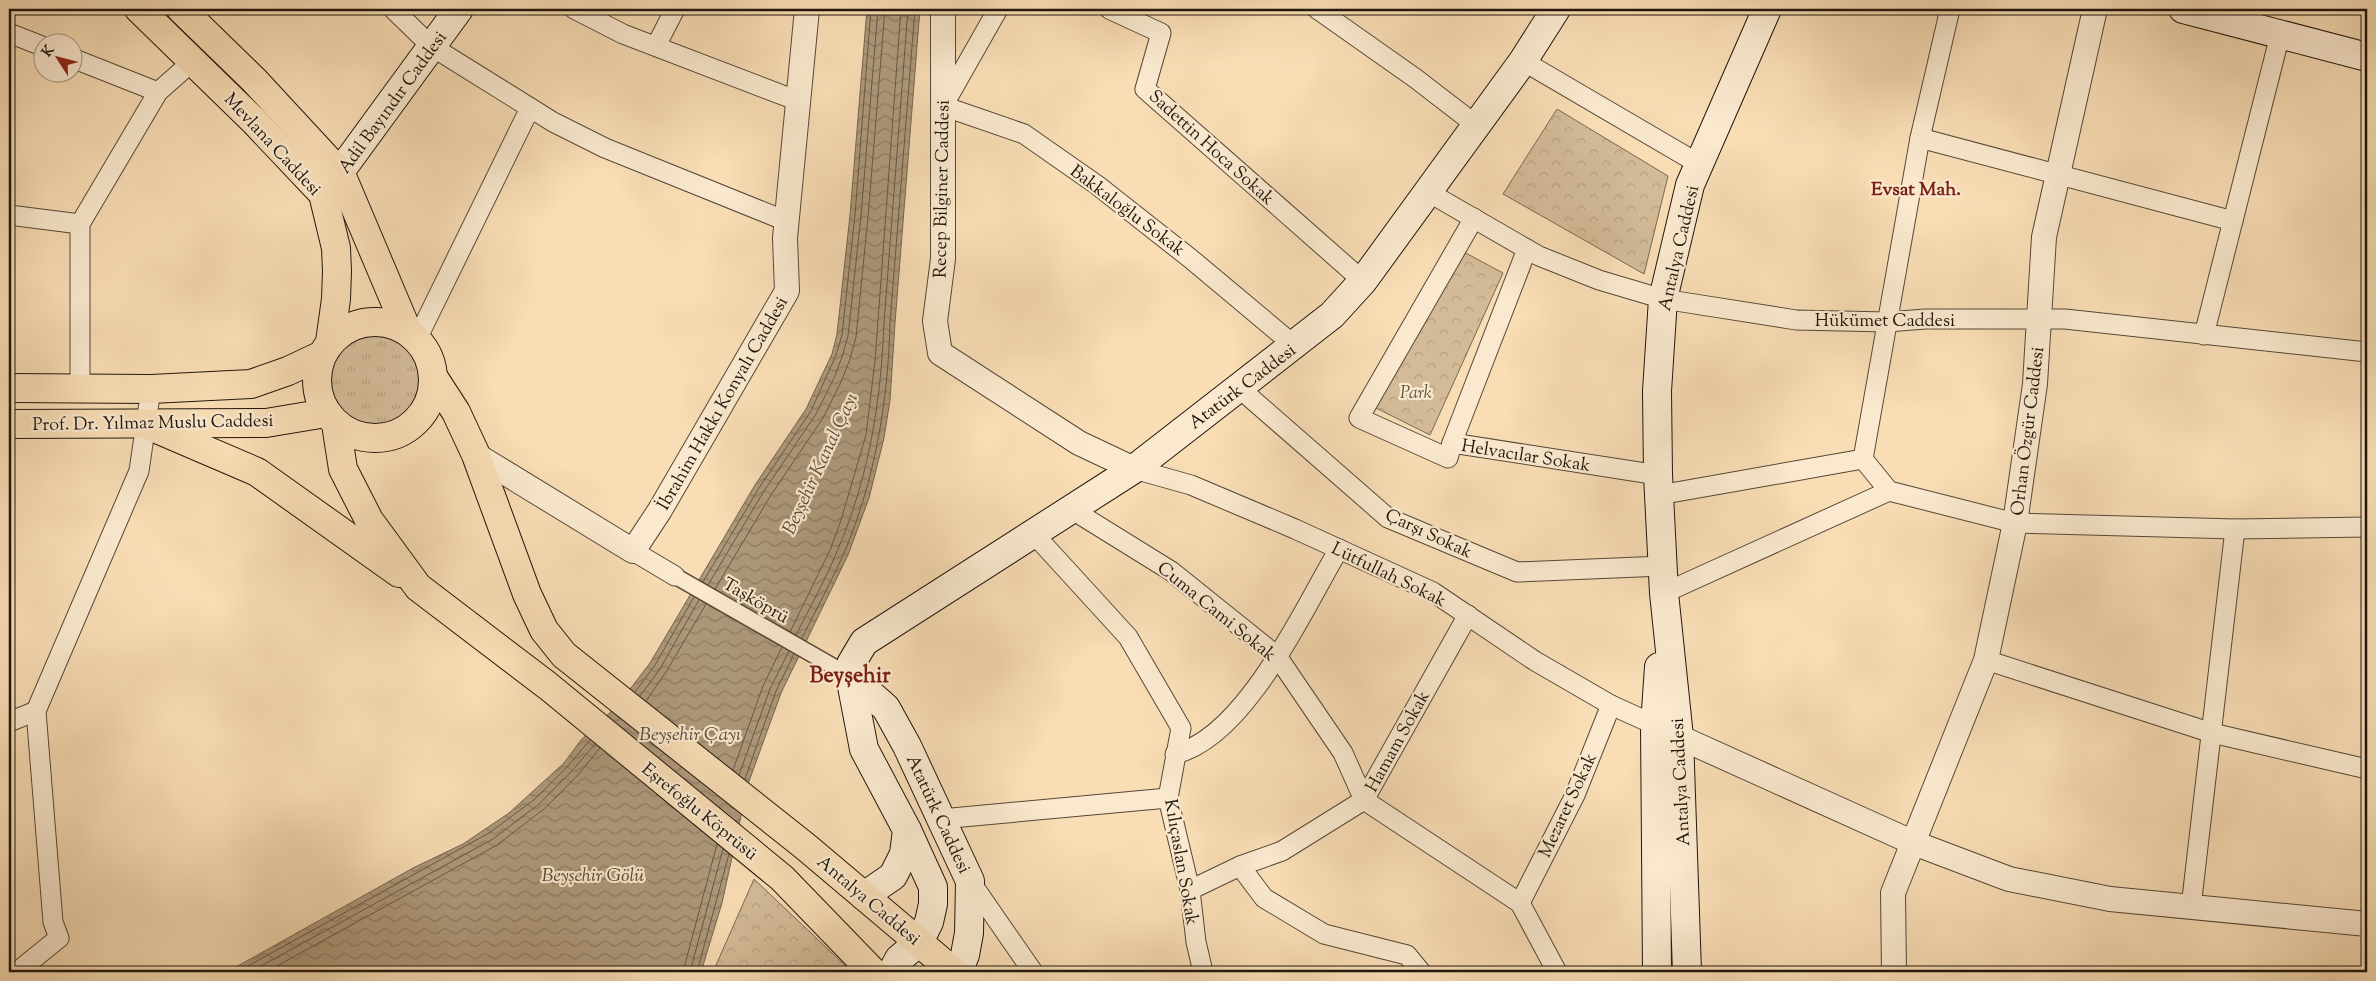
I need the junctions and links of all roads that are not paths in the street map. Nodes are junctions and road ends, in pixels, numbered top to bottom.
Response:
1 (140, 9) edge
2 (181, 9) edge
3 (392, 9) edge
4 (459, 9) edge
5 (574, 9) edge
6 (674, 9) edge
7 (807, 9) edge
8 (943, 9) edge
9 (998, 9) edge
10 (1109, 9) edge
11 (1317, 9) edge
12 (1556, 9) edge
13 (1768, 9) edge
14 (1950, 9) edge
15 (2095, 9) edge
16 (2183, 9) edge
17 (9, 33) edge
18 (2280, 35) junction
19 (32, 42) edge
20 (431, 46) junction
21 (656, 46) junction
22 (2367, 57) edge
23 (193, 61) junction
24 (1523, 61) junction
25 (82, 62) edge
26 (158, 92) junction
27 (798, 102) junction
28 (943, 106) junction
29 (530, 108) junction
30 (1476, 125) junction
31 (1920, 138) junction
32 (1699, 164) junction
33 (341, 174) junction
34 (2056, 174) junction
35 (1428, 192) junction
36 (323, 194) junction
37 (9, 215) edge
38 (1474, 218) junction
39 (2233, 220) junction
40 (786, 221) junction
41 (80, 224) junction
42 (1527, 249) junction
43 (1363, 281) junction
44 (1663, 299) junction
45 (2040, 319) junction
46 (1887, 322) junction
47 (412, 335) junction
48 (2204, 335) junction
49 (1294, 346) junction
50 (326, 349) junction
51 (2367, 352) edge
52 (434, 378) junction
53 (1238, 387) junction
54 (9, 388) edge
55 (80, 389) junction
56 (152, 389) junction
57 (331, 418) junction
58 (9, 424) edge
59 (145, 424) junction
60 (1452, 444) junction
61 (476, 455) junction
62 (1863, 459) junction
63 (1134, 469) junction
64 (1659, 485) junction
65 (1890, 491) junction
66 (1071, 509) junction
67 (2015, 523) junction
68 (2367, 527) edge
69 (2235, 529) junction
70 (1034, 533) junction
71 (1339, 549) junction
72 (633, 551) junction
73 (1663, 566) junction
74 (675, 576) joint
75 (418, 587) junction
76 (1664, 593) junction
77 (1468, 615) junction
78 (1277, 656) junction
79 (1986, 660) junction
80 (850, 676) junction
81 (1611, 705) junction
82 (36, 711) junction
83 (9, 722) edge
84 (1655, 725) junction
85 (2212, 734) junction
86 (1679, 737) junction
87 (1175, 754) junction
88 (2367, 769) edge
89 (1168, 798) junction
90 (1364, 800) junction
91 (941, 819) junction
92 (907, 830) junction
93 (1914, 843) junction
94 (1240, 866) junction
95 (970, 881) junction
96 (1190, 890) junction
97 (864, 896) junction
98 (1520, 903) junction
99 (2191, 907) junction
100 (2367, 924) edge
101 (919, 942) junction
102 (1551, 970) edge
103 (17, 972) edge
104 (874, 972) edge
105 (892, 972) edge
106 (954, 972) edge
107 (958, 972) edge
108 (1032, 972) edge
109 (1202, 972) edge
110 (1421, 972) edge
111 (1658, 972) edge
112 (1687, 972) edge
113 (1894, 972) edge

1 - 23 main road, Mevlana Caddesi
2 - 33 main road, Mevlana Caddesi
3 - 20 street
4 - 20 main road, Adil Bayındır Caddesi
5 - 21 street
6 - 21 street
7 - 27 street, İbrahim Hakkı Konyalı Caddesi
8 - 28 street, Recep Bilginer Caddesi
9 - 28 street
10 - 43 street, Sadettin Hoca Sokak
11 - 30 street
12 - 24 main road, Atatürk Caddesi
13 - 32 main road, Antalya Caddesi
14 - 31 street
15 - 34 street, Orhan Özgür Caddesi
16 - 18 main road
17 - 19 street
18 - 22 main road
18 - 39 street
20 - 29 street
20 - 33 main road, Adil Bayındır Caddesi
21 - 27 street
23 - 26 street
23 - 36 main road, Mevlana Caddesi
24 - 30 main road, Atatürk Caddesi
24 - 32 street
25 - 26 street
26 - 41 street
27 - 40 street, İbrahim Hakkı Konyalı Caddesi
28 - 49 street, Bakkaloğlu Sokak
28 - 63 street, Recep Bilginer Caddesi
29 - 40 street
29 - 47 street
30 - 35 main road, Atatürk Caddesi
31 - 34 street
31 - 46 street
32 - 44 main road, Antalya Caddesi
33 - 36 main road, Adil Bayındır Caddesi
33 - 47 main road, Mevlana Caddesi
34 - 39 street
34 - 45 street, Orhan Özgür Caddesi
35 - 38 street, Hükümet Caddesi
35 - 43 main road, Atatürk Caddesi
36 - 50 main road, Mevlana Caddesi
37 - 41 street
38 - 42 street, Hükümet Caddesi
38 - 60 street
39 - 48 street
40 - 72 street, İbrahim Hakkı Konyalı Caddesi
41 - 55 street
42 - 44 street, Hükümet Caddesi
42 - 60 street, Helvacılar Sokak
43 - 49 main road, Atatürk Caddesi
44 - 46 street, Hükümet Caddesi
44 - 64 main road, Antalya Caddesi
45 - 46 street, Hükümet Caddesi
45 - 48 street, Hükümet Caddesi
45 - 67 street, Orhan Özgür Caddesi
46 - 62 street
47 - 50 main road
47 - 52 main road
48 - 51 street, Hükümet Caddesi
49 - 53 main road, Atatürk Caddesi
50 - 56 main road, Prof. Dr. Yılmaz Muslu Caddesi
50 - 57 main road
52 - 57 main road
52 - 61 main road
53 - 63 main road, Atatürk Caddesi
53 - 73 street, Çarşı Sokak
54 - 55 main road, Prof. Dr. Yılmaz Muslu Caddesi
55 - 56 main road, Prof. Dr. Yılmaz Muslu Caddesi
56 - 59 street
57 - 59 main road, Prof. Dr. Yılmaz Muslu Caddesi
57 - 75 main road
58 - 59 main road, Prof. Dr. Yılmaz Muslu Caddesi
59 - 75 main road
59 - 82 street
60 - 64 street, Helvacılar Sokak
61 - 72 street
61 - 97 main road, Antalya Caddesi
62 - 64 street, Helvacılar Sokak
62 - 65 street
63 - 66 main road, Atatürk Caddesi
63 - 71 street, Lütfullah Sokak
64 - 73 main road, Antalya Caddesi
65 - 67 street
65 - 76 street
66 - 70 main road, Atatürk Caddesi
66 - 78 street, Cuma Cami Sokak
67 - 69 street
67 - 79 street, Orhan Özgür Caddesi
68 - 69 street
69 - 85 street
70 - 80 main road, Atatürk Caddesi
70 - 87 street, Kılıçaslan Sokak
71 - 77 street, Lütfullah Sokak
71 - 78 street
72 - 74 street
73 - 76 main road, Antalya Caddesi
74 - 80 street, Taşköprü
75 - 104 main road, Eşrefoğlu Köprüsü
76 - 84 main road, Antalya Caddesi
76 - 86 main road, Antalya Caddesi
77 - 81 street, Lütfullah Sokak
77 - 90 street, Hamam Sokak
78 - 87 street
78 - 90 street, Cuma Cami Sokak
79 - 85 street
79 - 93 street, Orhan Özgür Caddesi
80 - 91 main road, Atatürk Caddesi
80 - 92 main road, Atatürk Caddesi
81 - 84 street, Lütfullah Sokak
81 - 98 street, Mezaret Sokak
82 - 83 street
82 - 103 street
84 - 86 main road
84 - 111 main road, Antalya Caddesi
85 - 88 street
85 - 99 street
86 - 93 street
86 - 112 main road, Antalya Caddesi
87 - 89 street, Kılıçaslan Sokak
89 - 91 street
89 - 96 street, Kılıçaslan Sokak
90 - 94 street, Hamam Sokak
90 - 98 street
91 - 95 main road, Atatürk Caddesi
92 - 97 main road, Atatürk Caddesi
92 - 101 main road
93 - 99 street
93 - 113 street, Orhan Özgür Caddesi
94 - 96 street, Hamam Sokak
94 - 110 street
95 - 107 main road, Atatürk Caddesi
95 - 108 street
96 - 109 street, Kılıçaslan Sokak
97 - 101 main road, Antalya Caddesi
98 - 102 street
99 - 100 street
101 - 105 main road
101 - 106 main road, Antalya Caddesi

